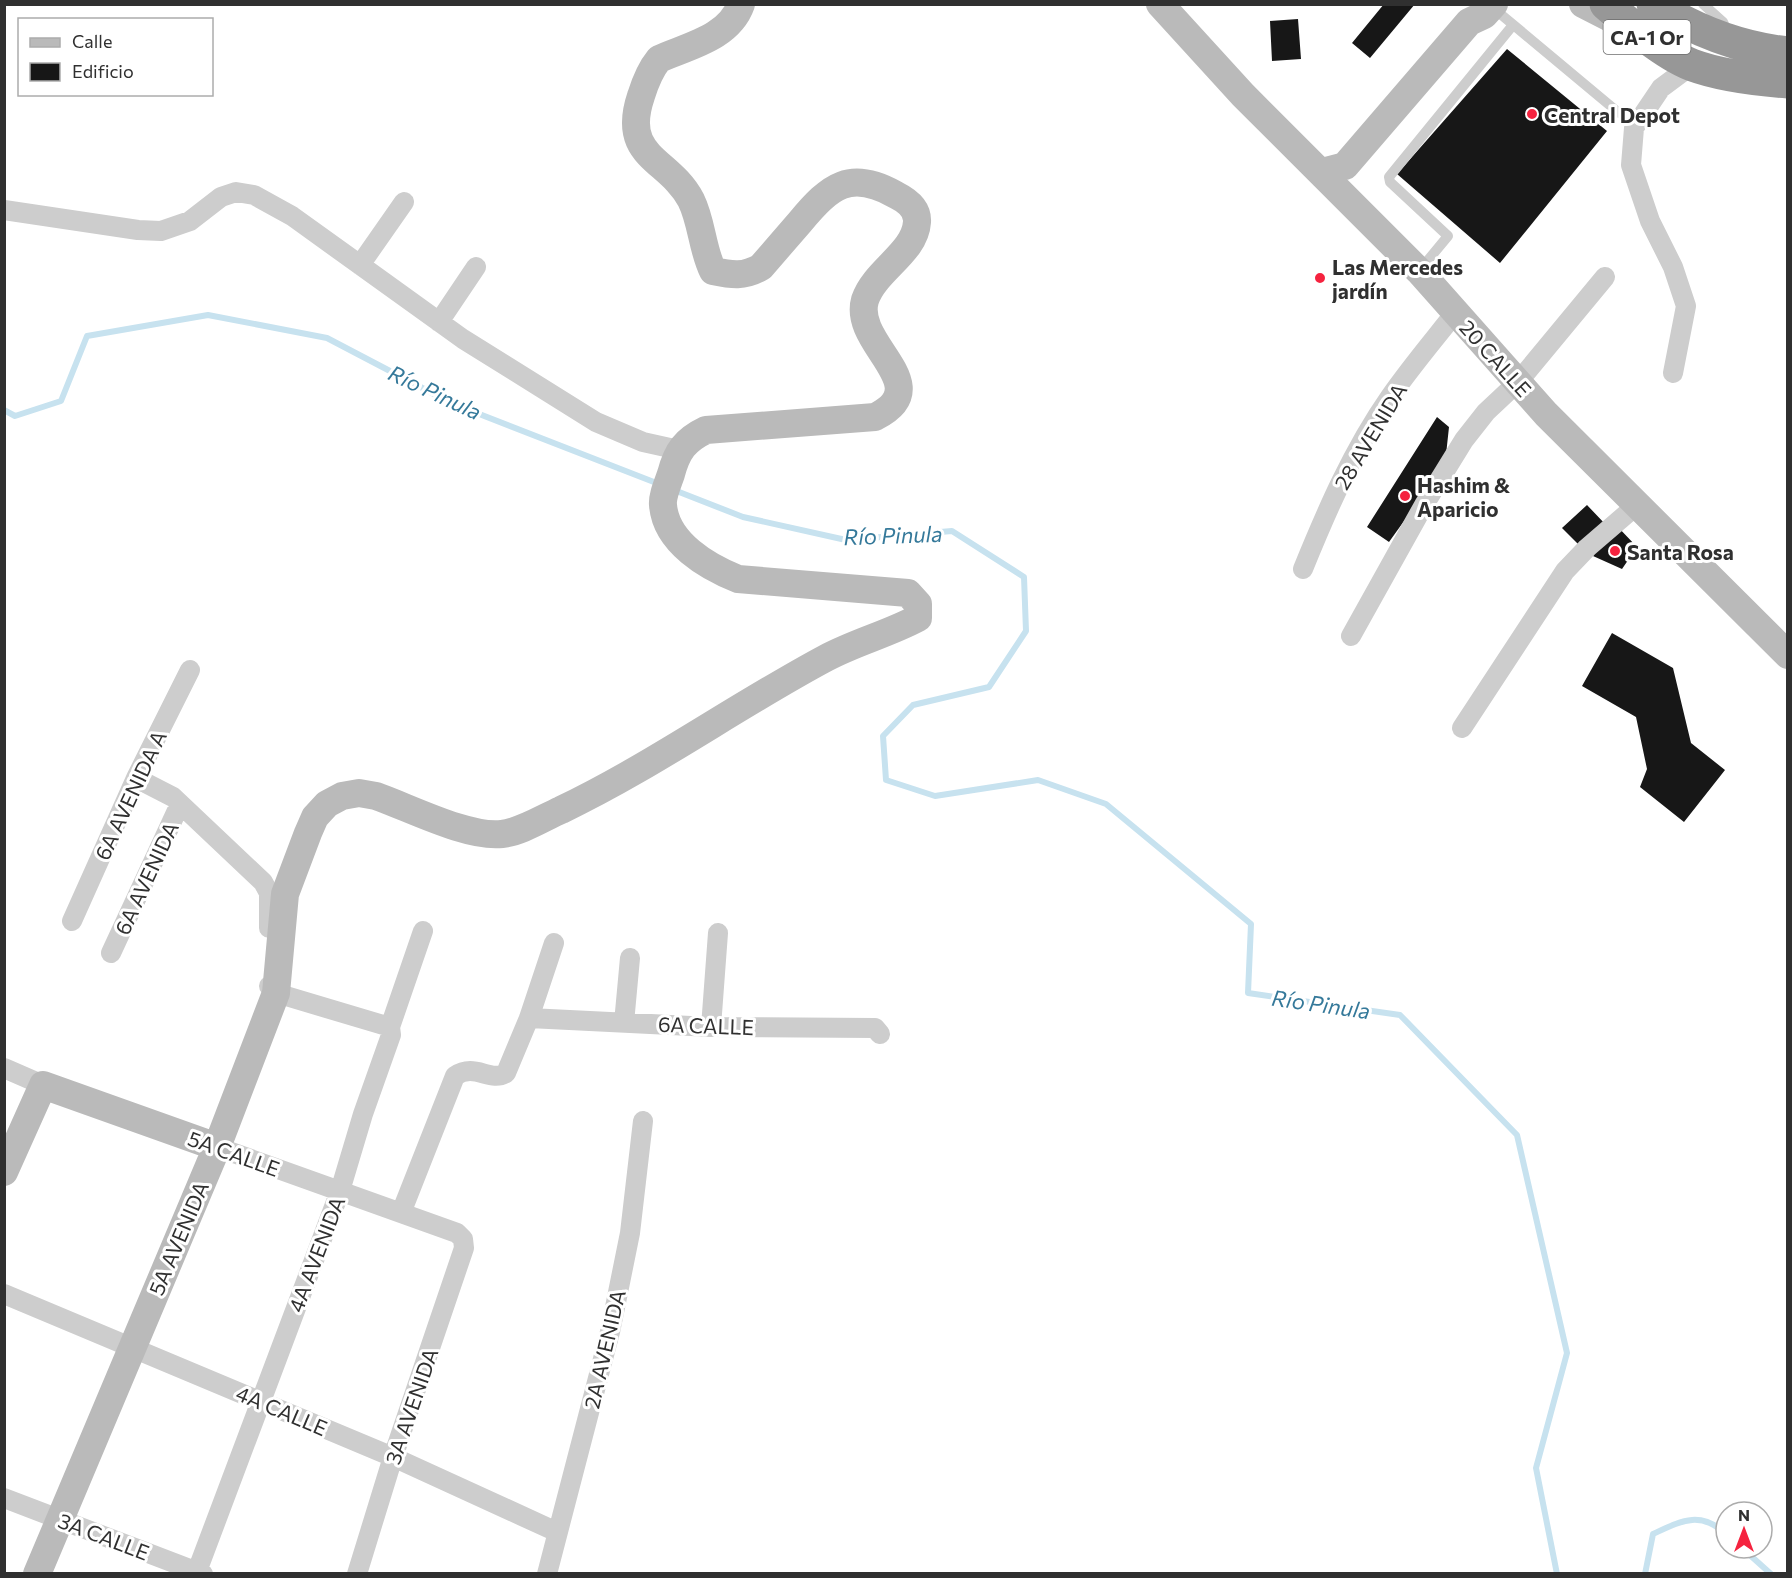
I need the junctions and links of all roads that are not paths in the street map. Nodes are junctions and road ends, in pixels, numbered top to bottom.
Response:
1 (741, 4) edge
2 (1160, 4) edge
3 (1583, 4) edge
4 (1606, 4) edge
5 (1703, 4) edge
6 (1490, 9) edge
7 (1645, 18) edge
8 (1513, 25) junction
9 (1733, 42) junction
10 (1788, 53) edge
11 (1692, 65) junction
12 (1788, 82) edge
13 (1619, 113) dead end
14 (1322, 171) junction
15 (1348, 199) junction
16 (404, 202) dead end
17 (4, 210) edge
18 (360, 264) junction
19 (476, 267) dead end
20 (1419, 272) junction
21 (1605, 277) dead end
22 (1455, 313) junction
23 (439, 322) junction
24 (1672, 373) dead end
25 (1518, 382) junction
26 (676, 459) junction
27 (1637, 506) junction
28 (1303, 569) dead end
29 (1351, 636) dead end
30 (1786, 658) edge
31 (190, 670) dead end
32 (1462, 728) dead end
33 (136, 778) junction
34 (180, 804) junction
35 (72, 921) dead end
36 (423, 931) dead end
37 (718, 933) dead end
38 (554, 943) dead end
39 (111, 953) dead end
40 (630, 958) dead end
41 (276, 993) junction
42 (529, 1018) junction
43 (624, 1023) junction
44 (390, 1027) junction
45 (711, 1027) junction
46 (880, 1034) dead end
47 (4, 1068) edge
48 (43, 1084) junction
49 (644, 1121) dead end
50 (217, 1147) junction
51 (4, 1172) edge
52 (340, 1191) junction
53 (401, 1213) junction
54 (463, 1239) joint
55 (4, 1294) edge
56 (132, 1348) junction
57 (261, 1400) junction
58 (393, 1457) junction
59 (4, 1498) edge
60 (62, 1520) junction
61 (557, 1532) junction
62 (199, 1573) edge
63 (37, 1574) edge
64 (357, 1574) edge
65 (547, 1574) edge

1 - 26 street
2 - 14 street, 20 CALLE
3 - 7 street
4 - 7 highway, CA-1 Or
5 - 9 lane
6 - 8 lane
6 - 14 street
6 - 15 street
7 - 9 highway, CA-1 Or
7 - 11 highway, CA-1 Or
8 - 13 lane
8 - 20 lane
9 - 10 highway, CA-1 Or
11 - 12 highway, CA-1 Or
11 - 24 street
14 - 15 street, 20 CALLE
15 - 20 street, 20 CALLE
16 - 18 street
17 - 18 street
18 - 23 street
19 - 23 street
20 - 22 street, 20 CALLE
21 - 25 street
22 - 25 street, 20 CALLE
22 - 28 street, 28 AVENIDA
23 - 26 street
25 - 27 street, 20 CALLE
25 - 29 street
26 - 41 street, 5A AVENIDA
27 - 30 street, 20 CALLE
27 - 32 street
31 - 33 street, 6A AVENIDA A
33 - 34 street
33 - 35 street, 6A AVENIDA A
34 - 39 street, 6A AVENIDA
34 - 41 street
36 - 44 street, 4A AVENIDA
37 - 45 street
38 - 42 street
40 - 43 street
41 - 44 street
41 - 50 street, 5A AVENIDA
42 - 43 street, 6A CALLE
42 - 53 street
43 - 45 street, 6A CALLE
44 - 52 street, 4A AVENIDA
45 - 46 street, 6A CALLE
47 - 48 street, 5A CALLE
48 - 50 street, 5A CALLE
48 - 51 street
49 - 61 street, 2A AVENIDA
50 - 52 street, 5A CALLE
50 - 56 street, 5A AVENIDA
52 - 53 street, 5A CALLE
52 - 57 street, 4A AVENIDA
53 - 54 street, 5A CALLE
54 - 58 street, 3A AVENIDA
55 - 56 street, 4A CALLE
56 - 57 street, 4A CALLE
56 - 60 street, 5A AVENIDA
57 - 58 street, 4A CALLE
57 - 62 street, 4A AVENIDA
58 - 61 street, 4A CALLE
58 - 64 street, 3A AVENIDA
59 - 60 street, 3A CALLE
60 - 62 street, 3A CALLE
60 - 63 street, 5A AVENIDA
61 - 65 street, 2A AVENIDA

